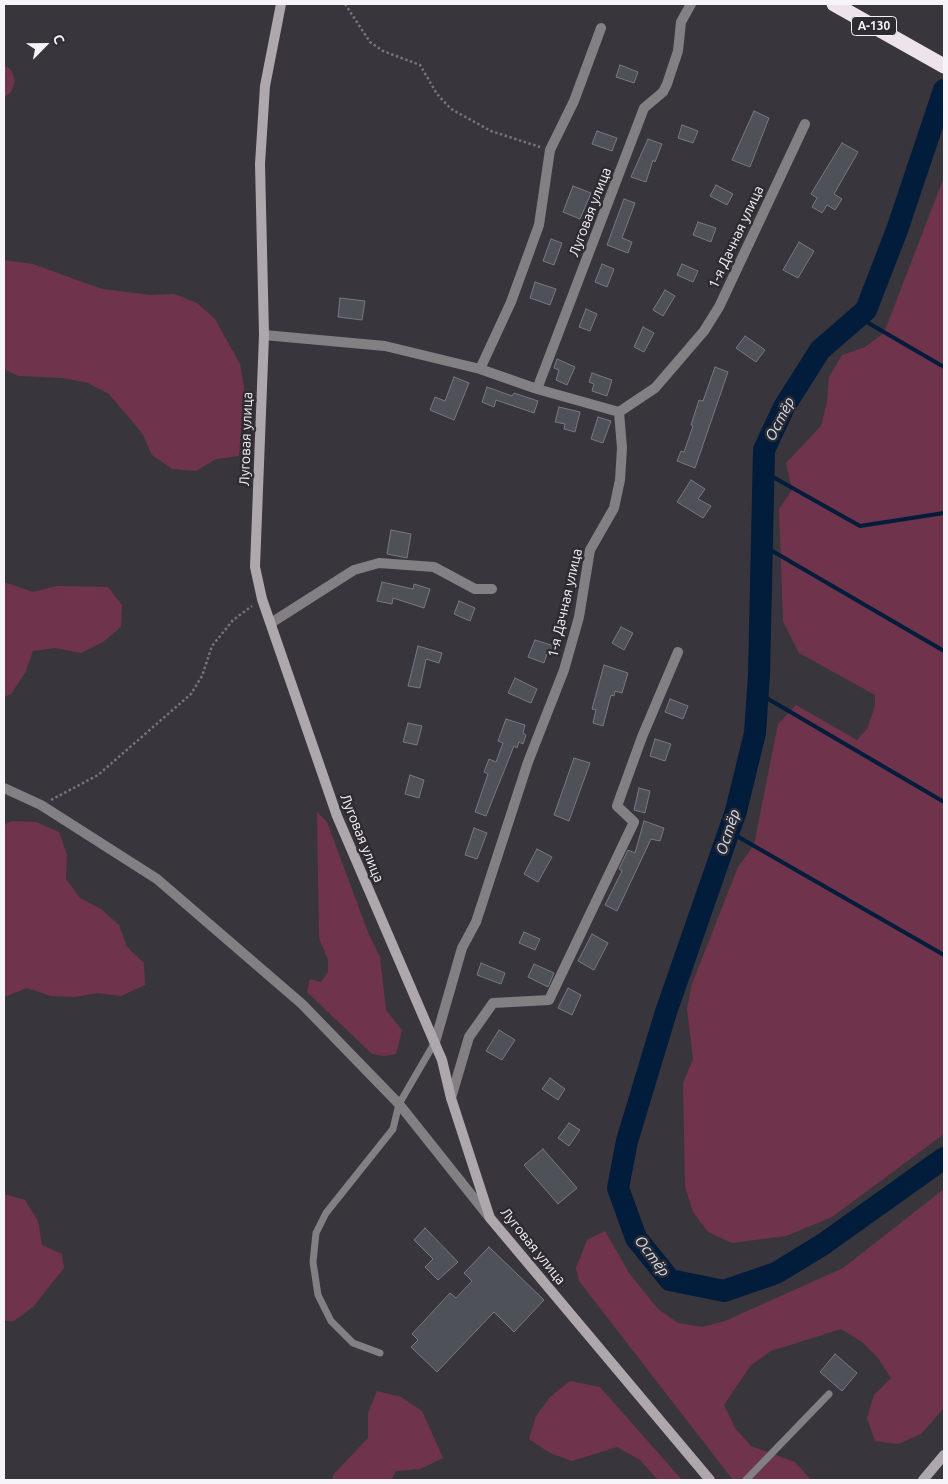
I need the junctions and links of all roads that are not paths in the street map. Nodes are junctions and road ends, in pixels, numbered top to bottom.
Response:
1 (281, 4) edge
2 (691, 4) edge
3 (834, 4) edge
4 (601, 28) dead end
5 (944, 66) edge
6 (805, 124) dead end
7 (264, 335) junction
8 (480, 369) junction
9 (537, 389) junction
10 (619, 412) junction
11 (492, 590) dead end
12 (271, 623) junction
13 (678, 652) dead end
14 (4, 789) edge
15 (435, 1042) junction
16 (451, 1098) junction
17 (398, 1104) junction
18 (490, 1218) junction
19 (380, 1353) dead end
20 (829, 1394) dead end
21 (944, 1455) edge
22 (710, 1480) edge
23 (746, 1480) edge
24 (923, 1480) edge

1 - 7 street, Луговая улица
2 - 9 street, Луговая улица
3 - 5 highway, А-130
4 - 8 street
6 - 10 street, 1-я Дачная улица
7 - 8 street
7 - 12 street, Луговая улица
8 - 9 street
9 - 10 street
10 - 15 street, 1-я Дачная улица
11 - 12 street
12 - 15 street, Луговая улица
13 - 16 street
14 - 17 street
15 - 16 street, Луговая улица
15 - 17 lane
16 - 18 street, Луговая улица
17 - 18 street
17 - 19 lane
18 - 22 street, Луговая улица
20 - 23 lane
21 - 24 street

